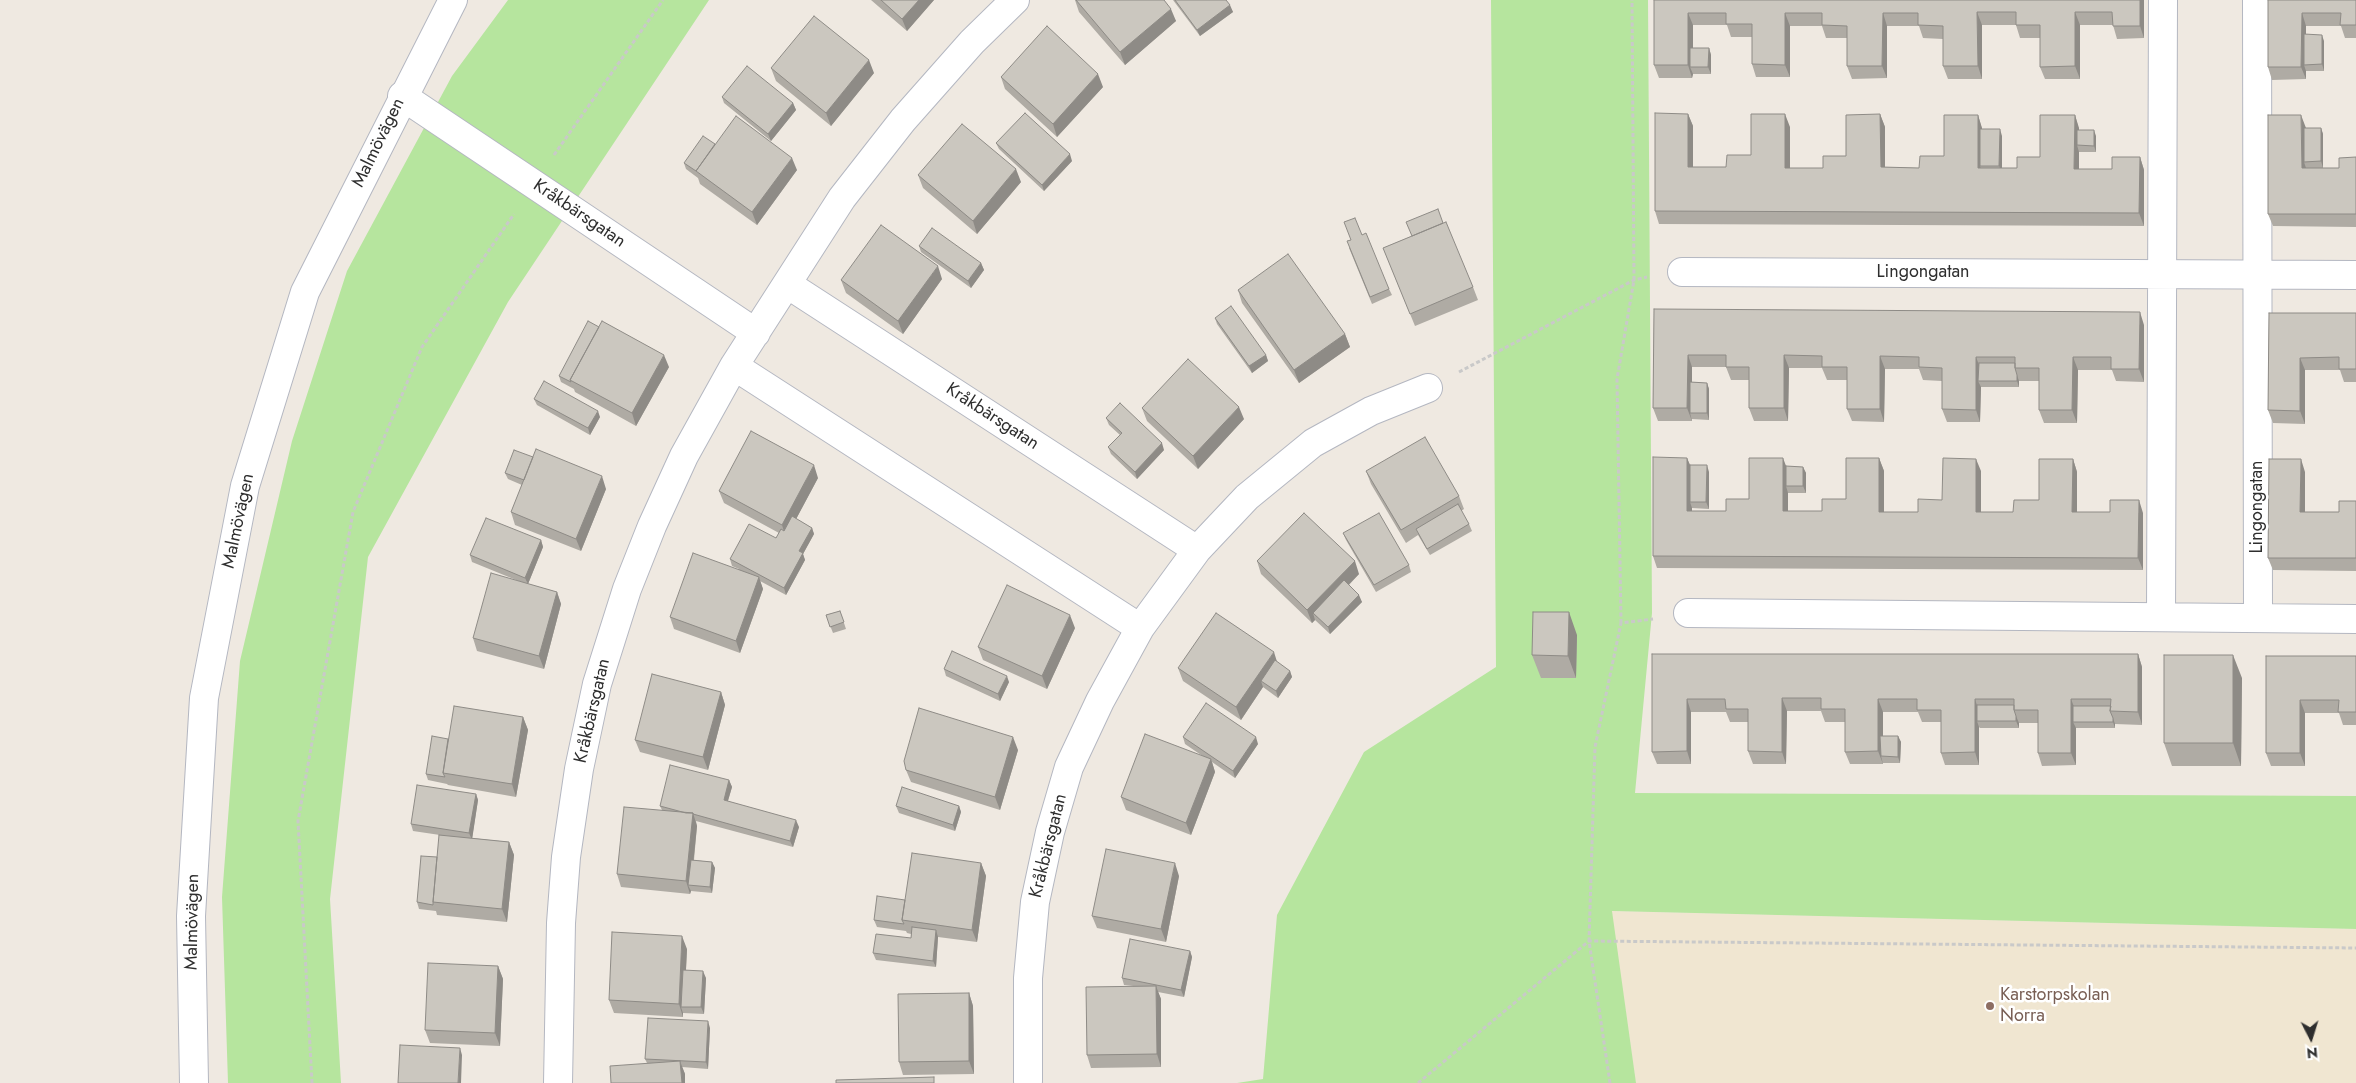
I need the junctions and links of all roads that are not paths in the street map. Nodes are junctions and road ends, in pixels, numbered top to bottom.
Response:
1 (453, 0) edge
2 (1015, 0) edge
3 (2163, 0) edge
4 (2257, 0) edge
5 (402, 96) junction
6 (1682, 272) road end
7 (2162, 274) junction
8 (2257, 275) junction
9 (2356, 276) edge
10 (787, 284) junction
11 (756, 333) junction
12 (734, 366) junction
13 (1428, 388) road end
14 (1197, 550) junction
15 (1688, 614) road end
16 (2161, 617) junction
17 (2258, 618) junction
18 (2356, 619) edge
19 (1140, 628) junction
20 (1028, 1081) dead end
21 (194, 1083) edge
22 (558, 1083) edge

1 - 5 street, Malmövägen
2 - 10 street, Kråkbärsgatan
3 - 7 street
4 - 8 street, Lingongatan
5 - 11 street, Kråkbärsgatan
5 - 21 street, Malmövägen
6 - 7 street, Lingongatan
7 - 8 street, Lingongatan
7 - 16 street
8 - 9 street, Lingongatan
8 - 17 street, Lingongatan
10 - 11 street, Kråkbärsgatan
10 - 14 street, Kråkbärsgatan
11 - 12 street, Kråkbärsgatan
12 - 19 street
12 - 22 street, Kråkbärsgatan
13 - 14 street, Kråkbärsgatan
14 - 19 street, Kråkbärsgatan
15 - 16 street
16 - 17 street
17 - 18 street
19 - 20 street, Kråkbärsgatan

